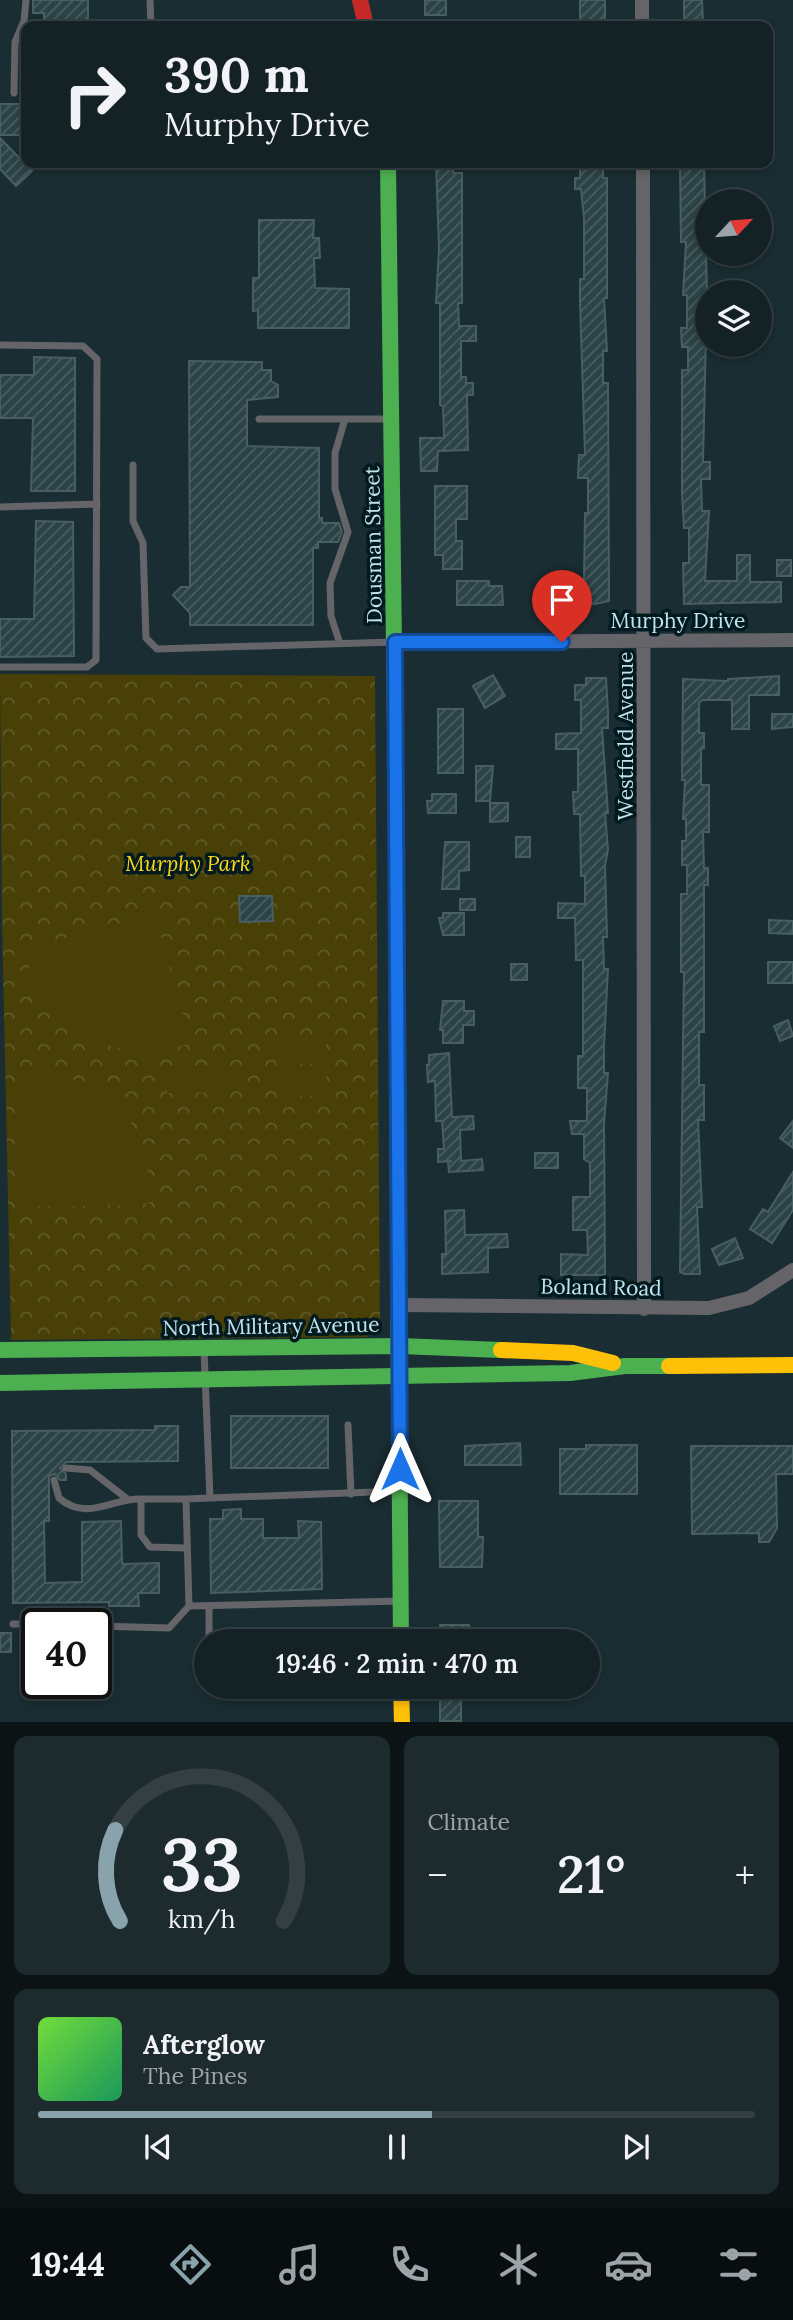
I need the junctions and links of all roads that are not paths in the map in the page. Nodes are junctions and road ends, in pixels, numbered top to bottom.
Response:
1 (26, 0) edge
2 (150, 0) edge
3 (360, 0) edge
4 (642, 0) edge
5 (24, 21) edge
6 (150, 21) edge
7 (365, 21) edge
8 (642, 21) edge
9 (21, 27) edge
10 (15, 93) dead end
11 (388, 168) edge
12 (643, 168) edge
13 (0, 345) edge
14 (259, 419) dead end
15 (345, 419) junction
16 (392, 419) junction
17 (133, 465) dead end
18 (97, 504) junction
19 (0, 506) edge
20 (793, 640) edge
21 (646, 641) junction
22 (395, 642) junction
23 (340, 644) junction
24 (0, 667) edge
25 (793, 1270) edge
26 (400, 1305) junction
27 (644, 1309) junction
28 (400, 1346) junction
29 (204, 1348) junction
30 (0, 1350) edge
31 (793, 1365) edge
32 (625, 1366) junction
33 (400, 1376) junction
34 (204, 1380) junction
35 (0, 1383) edge
36 (348, 1425) dead end
37 (66, 1468) dead end
38 (54, 1480) dead end
39 (400, 1491) junction
40 (351, 1494) junction
41 (126, 1498) junction
42 (209, 1498) junction
43 (141, 1499) junction
44 (186, 1499) junction
45 (185, 1548) junction
46 (402, 1601) junction
47 (188, 1606) junction
48 (209, 1606) junction
49 (13, 1624) dead end
50 (21, 1624) edge
51 (112, 1626) edge
52 (209, 1629) edge
53 (401, 1629) edge
54 (401, 1699) edge
55 (402, 1721) edge

1 - 5 lane
2 - 6 lane
3 - 7 street
4 - 8 street
9 - 10 lane
11 - 16 street, Dousman Street
12 - 21 street, Westfield Avenue
13 - 18 lane
14 - 15 lane
15 - 16 lane
15 - 23 lane
16 - 22 street, Dousman Street
17 - 23 lane
18 - 19 lane
18 - 24 lane
20 - 21 street, Murphy Drive
21 - 22 street, Murphy Drive
21 - 27 street, Westfield Avenue
22 - 23 lane
22 - 26 street, Dousman Street
25 - 27 street, Boland Road
26 - 27 street, Boland Road
26 - 28 street, Dousman Street
28 - 29 street, North Military Avenue
28 - 32 street, North Military Avenue
28 - 33 street, Dousman Street
29 - 30 street, North Military Avenue
29 - 34 lane
31 - 32 street, North Military Avenue
32 - 33 street, North Military Avenue
33 - 34 street, North Military Avenue
33 - 39 street, Dousman Street
34 - 35 street, North Military Avenue
34 - 42 lane
36 - 40 lane
37 - 41 lane
38 - 41 lane
39 - 40 lane
39 - 46 street, Dousman Street
40 - 42 lane
41 - 43 lane
42 - 44 lane
43 - 44 lane
43 - 45 lane
44 - 45 lane
45 - 47 lane
46 - 48 lane
46 - 53 street, Dousman Street
47 - 48 lane
47 - 51 lane
48 - 52 lane
49 - 50 lane
54 - 55 street

